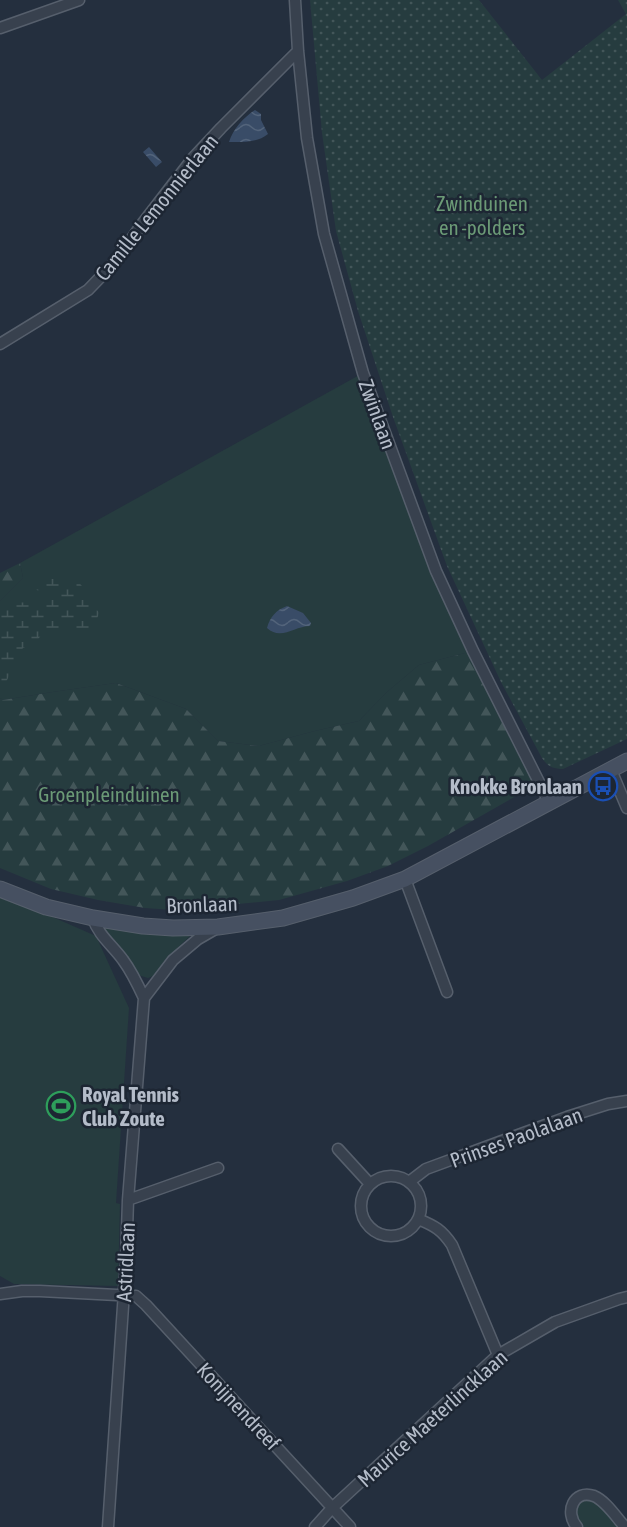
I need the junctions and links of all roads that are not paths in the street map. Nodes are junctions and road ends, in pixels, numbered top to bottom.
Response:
1 (79, 0) edge
2 (295, 0) edge
3 (0, 28) edge
4 (298, 51) junction
5 (0, 344) edge
6 (627, 761) edge
7 (611, 770) junction
8 (549, 802) junction
9 (627, 808) edge
10 (405, 879) junction
11 (0, 889) edge
12 (93, 918) junction
13 (218, 927) junction
14 (447, 992) dead end
15 (144, 998) junction
16 (627, 1101) edge
17 (338, 1149) dead end
18 (218, 1168) dead end
19 (409, 1182) junction
20 (370, 1184) junction
21 (128, 1200) junction
22 (418, 1219) junction
23 (0, 1294) edge
24 (123, 1295) junction
25 (627, 1297) edge
26 (498, 1355) junction
27 (332, 1508) junction
28 (108, 1527) edge
29 (315, 1527) edge
30 (350, 1527) edge
31 (576, 1527) edge
32 (625, 1527) edge

1 - 3 street
2 - 4 street, Zwinlaan
4 - 5 street, Camille Lemonnierlaan
4 - 8 street, Zwinlaan
6 - 7 street, Bronlaan
7 - 8 street, Bronlaan
7 - 9 street
8 - 10 street, Bronlaan
10 - 13 street, Bronlaan
10 - 14 street
11 - 12 street, Bronlaan
12 - 13 street, Bronlaan
12 - 15 street
13 - 15 street
15 - 21 street, Astridlaan
16 - 19 street, Prinses Paolalaan
17 - 20 street
18 - 21 street
19 - 20 street
19 - 22 street
20 - 22 street
21 - 24 street, Astridlaan
22 - 26 street
23 - 24 street
24 - 27 street, Konijnendreef
24 - 28 street, Astridlaan
25 - 26 street, Maurice Maeterlincklaan
26 - 27 street, Maurice Maeterlincklaan
27 - 29 street, Maurice Maeterlincklaan
27 - 30 street, Konijnendreef
31 - 32 street

